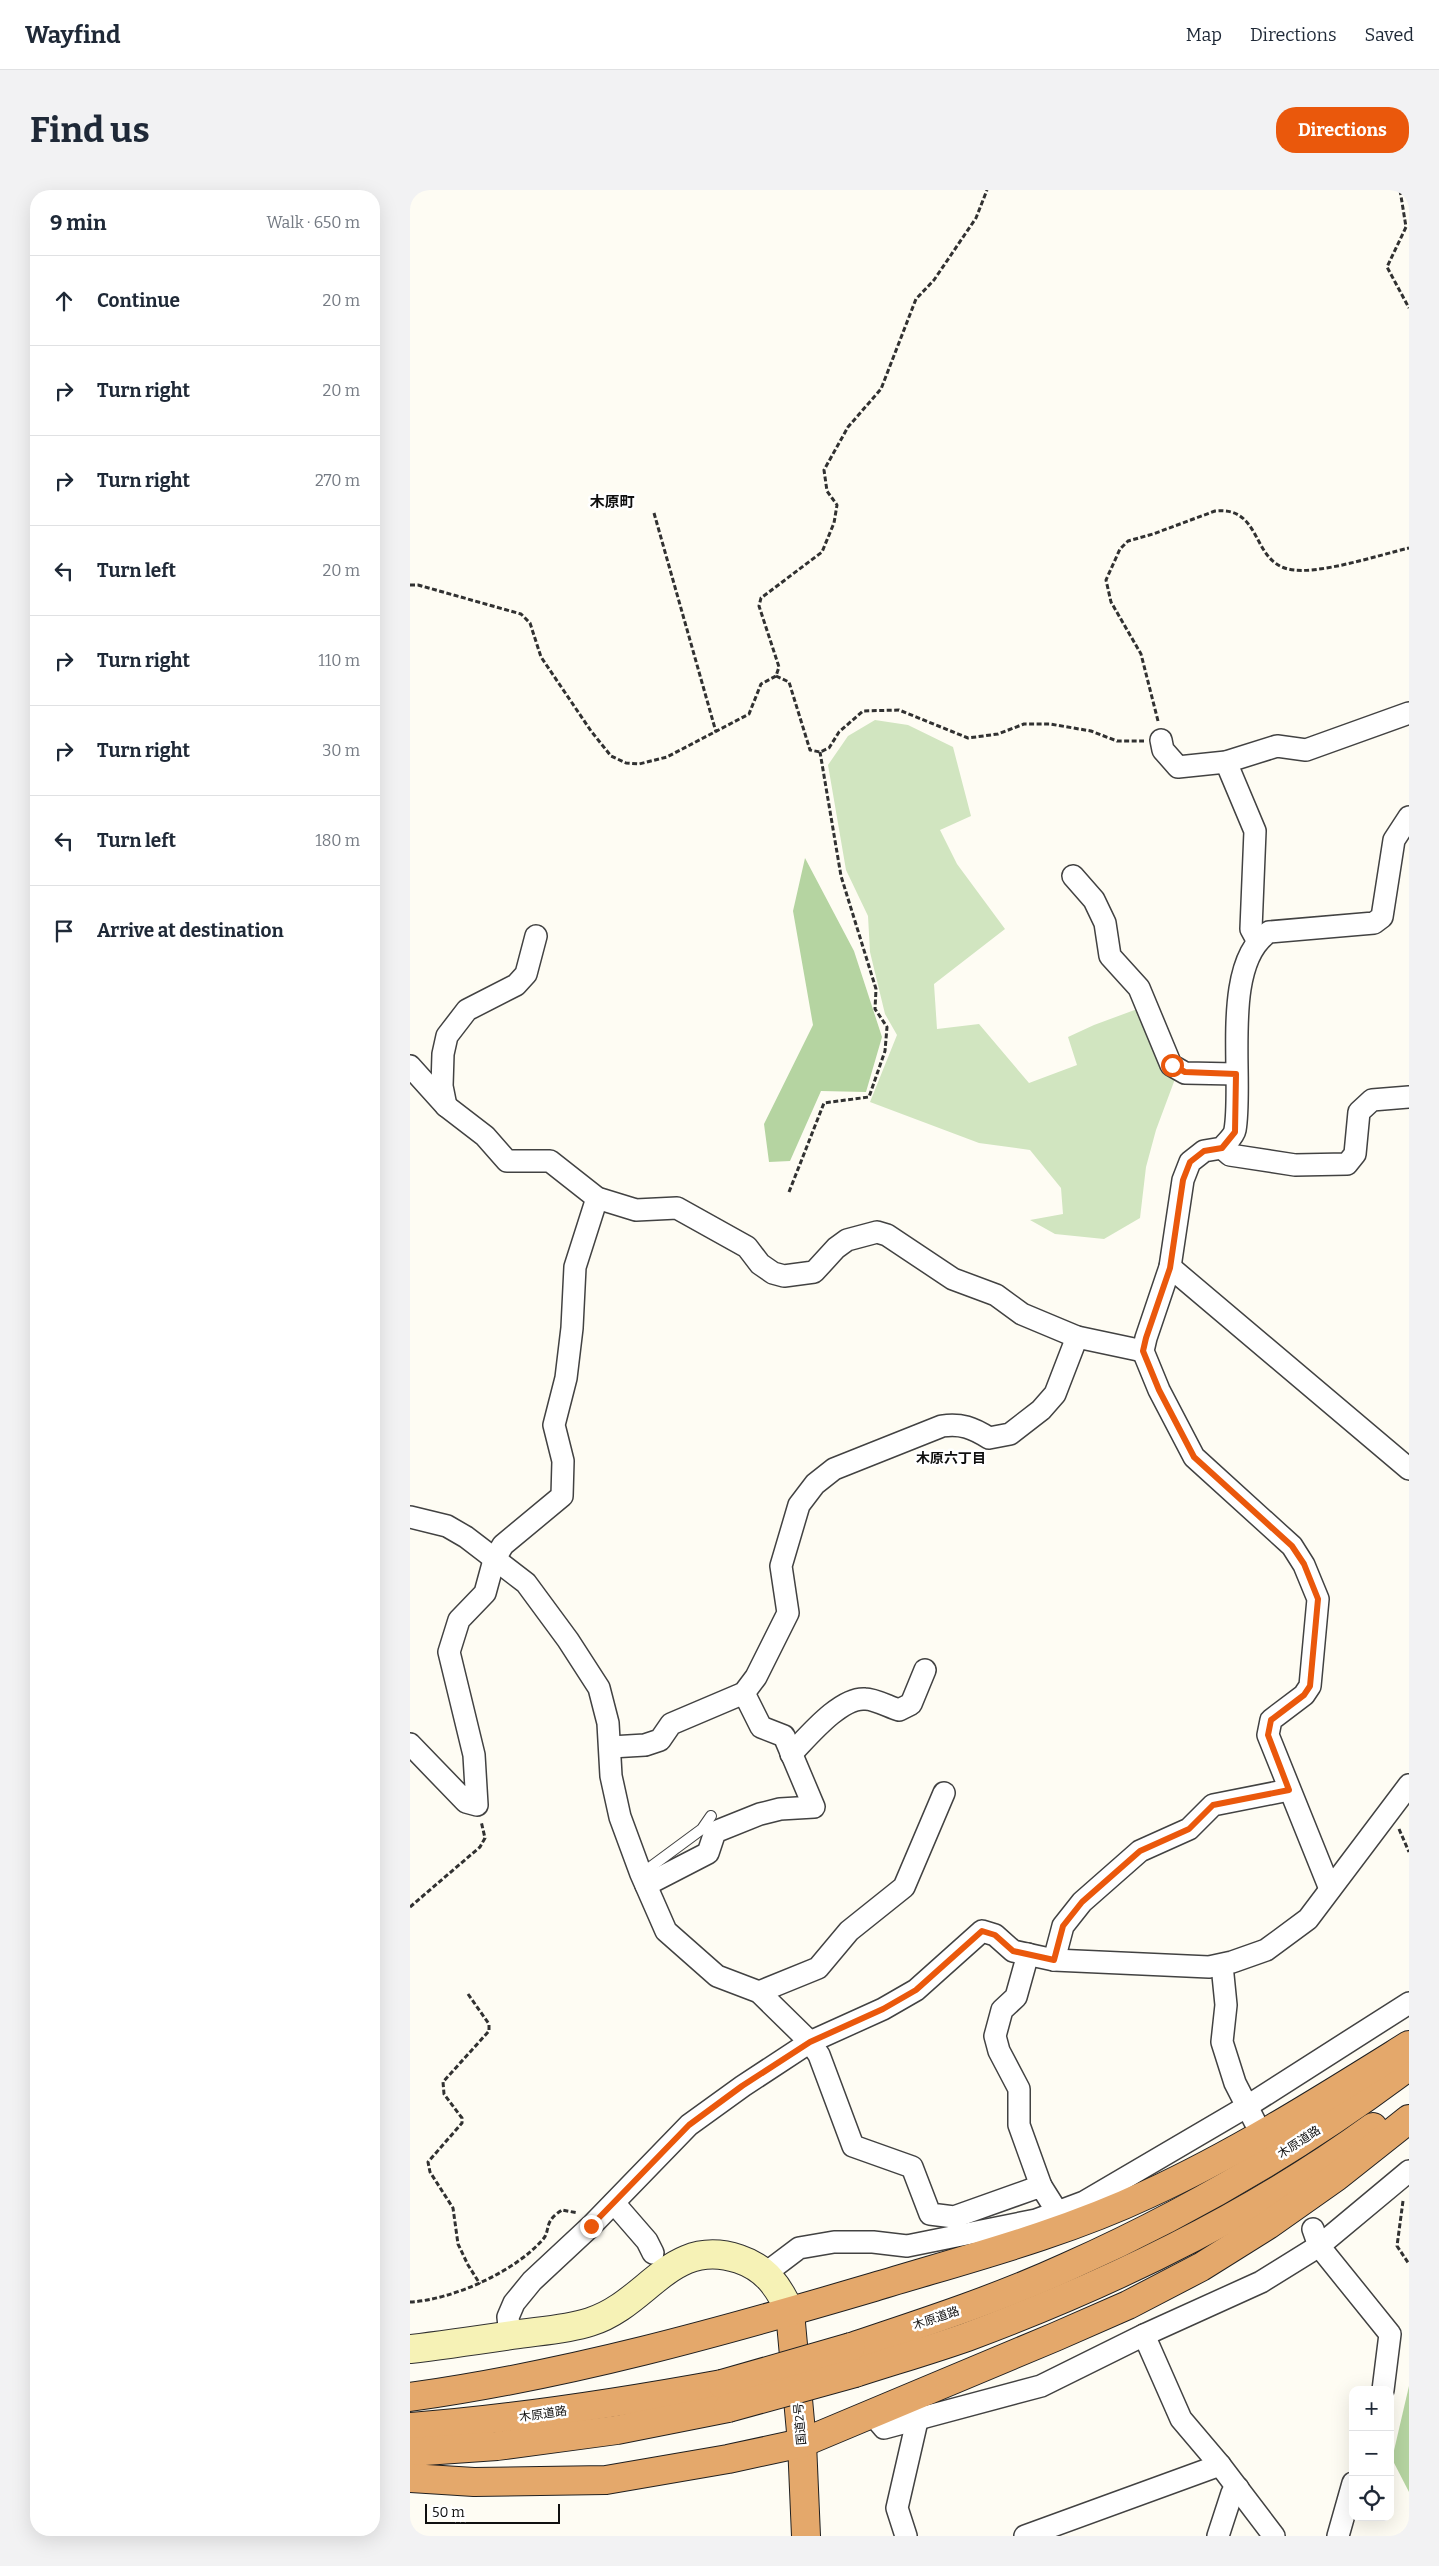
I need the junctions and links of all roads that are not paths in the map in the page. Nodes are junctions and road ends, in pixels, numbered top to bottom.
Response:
1 (1409, 713) edge
2 (1161, 740) road end
3 (1226, 762) junction
4 (1409, 817) edge
5 (1073, 876) dead end
6 (536, 936) dead end
7 (1257, 940) junction
8 (410, 1066) edge
9 (1236, 1074) junction
10 (1409, 1097) edge
11 (446, 1106) junction
12 (1222, 1148) junction
13 (597, 1198) junction
14 (1170, 1268) junction
15 (1077, 1337) junction
16 (1143, 1351) junction
17 (1409, 1469) edge
18 (410, 1517) edge
19 (494, 1560) junction
20 (925, 1670) dead end
21 (744, 1693) junction
22 (410, 1744) edge
23 (611, 1747) junction
24 (791, 1754) junction
25 (1409, 1784) edge
26 (1289, 1790) junction
27 (944, 1793) dead end
28 (711, 1816) dead end
29 (643, 1879) junction
30 (1330, 1889) junction
31 (1028, 1954) junction
32 (1054, 1960) junction
33 (1222, 1965) junction
34 (759, 1992) junction
35 (1409, 2003) edge
36 (810, 2042) junction
37 (1409, 2045) edge
38 (1409, 2066) edge
39 (1409, 2101) edge
40 (1251, 2115) junction
41 (1409, 2119) edge
42 (1406, 2173) edge
43 (1041, 2186) junction
44 (614, 2203) junction
45 (1058, 2213) junction
46 (1316, 2238) junction
47 (653, 2253) dead end
48 (766, 2273) junction
49 (790, 2312) junction
50 (1144, 2334) junction
51 (510, 2335) junction
52 (410, 2349) edge
53 (853, 2360) junction
54 (1384, 2386) edge
55 (725, 2396) junction
56 (410, 2397) edge
57 (873, 2415) junction
58 (917, 2421) junction
59 (410, 2427) edge
60 (802, 2443) junction
61 (410, 2452) edge
62 (1220, 2465) junction
63 (410, 2478) edge
64 (1238, 2488) junction
65 (1349, 2496) edge
66 (806, 2536) edge
67 (906, 2536) edge
68 (1025, 2536) edge
69 (1218, 2536) edge
70 (1274, 2536) edge
71 (1338, 2536) edge

1 - 3 street
2 - 3 street
3 - 7 street
4 - 7 street
5 - 9 street
6 - 11 street
7 - 9 street
8 - 11 street
9 - 12 street
10 - 12 street
11 - 13 street
12 - 14 street
13 - 15 street
13 - 19 street
14 - 16 street
14 - 17 street
15 - 16 street
15 - 21 street
16 - 26 street
18 - 19 street
19 - 22 street
19 - 23 street
20 - 24 street
21 - 23 street
21 - 24 street
23 - 29 street
24 - 29 street
25 - 30 street
26 - 30 street
26 - 32 street
27 - 34 street
28 - 29 lane
29 - 34 street
30 - 33 street
31 - 32 street
31 - 36 street
31 - 43 street
32 - 33 street
33 - 40 street
34 - 36 street
35 - 40 street
36 - 43 street
36 - 44 street
37 - 49 highway
38 - 53 highway, 木原道路
39 - 53 highway, 木原道路
40 - 45 street
41 - 57 highway
42 - 46 street
43 - 45 street
44 - 47 street
44 - 51 street
45 - 48 street
46 - 50 street
46 - 54 street
48 - 49 street
48 - 51 street
49 - 56 highway
49 - 60 highway, 国道2号
50 - 58 street
50 - 62 street
51 - 52 street
53 - 55 highway, 木原道路, bridge
55 - 59 highway, 木原道路
55 - 61 highway, 木原道路
57 - 58 street
57 - 60 highway
58 - 67 street
60 - 63 highway
60 - 66 highway, 国道2号
62 - 64 street
62 - 68 street
64 - 69 street
64 - 70 street
65 - 71 street

